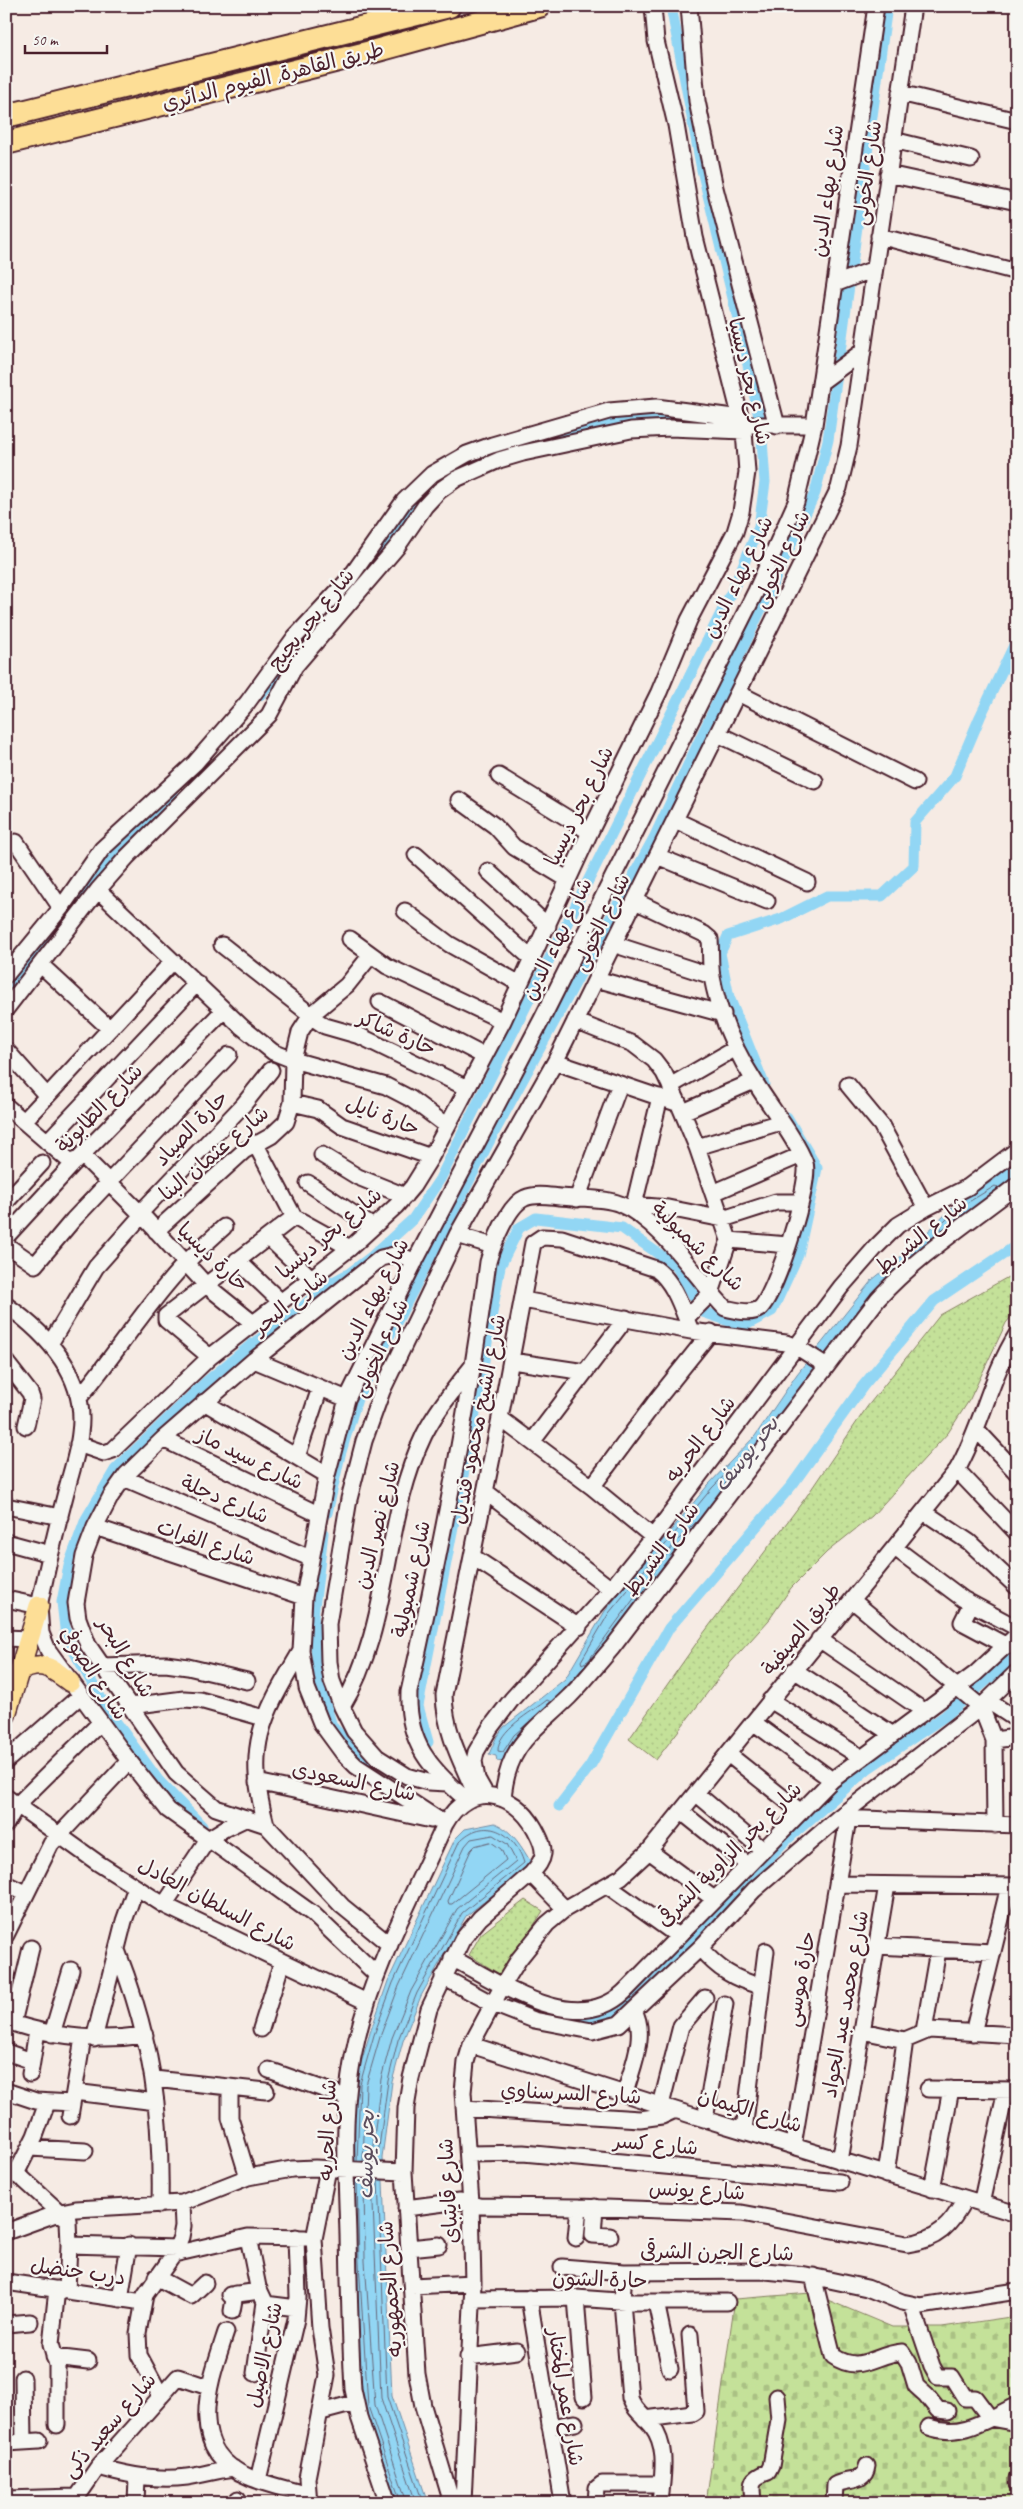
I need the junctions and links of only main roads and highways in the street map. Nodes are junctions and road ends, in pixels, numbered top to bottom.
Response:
1 (449, 6) edge
2 (540, 6) edge
3 (6, 116) edge
4 (6, 144) edge
5 (38, 1606) road end
6 (19, 1671) junction
7 (75, 1689) road end
8 (6, 1715) edge

1 - 3 highway, طريق القاهرة, الفيوم الدائري
2 - 4 highway, طريق القاهرة, الفيوم الدائري
5 - 6 main road
6 - 7 main road
6 - 8 main road

